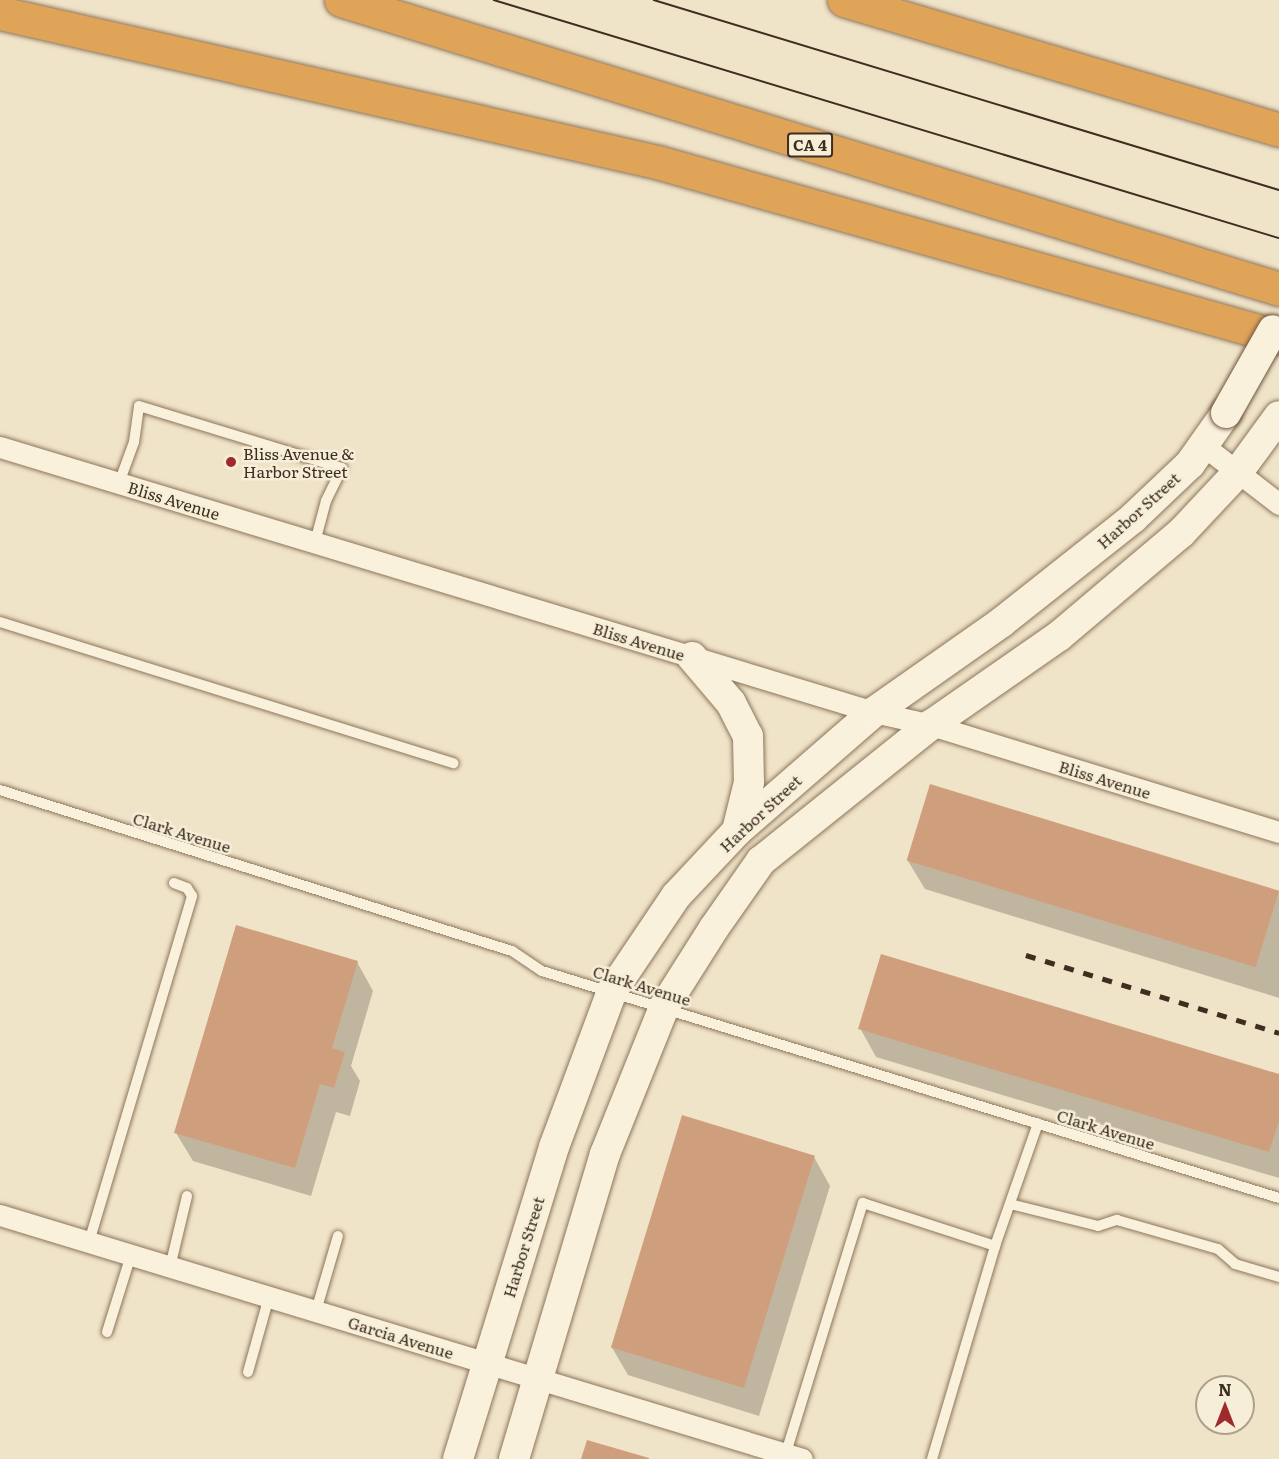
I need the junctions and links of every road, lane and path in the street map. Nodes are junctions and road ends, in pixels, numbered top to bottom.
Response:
1 (341, 0) edge
2 (844, 0) edge
3 (0, 13) edge
4 (1279, 130) edge
5 (1279, 289) edge
6 (1279, 319) edge
7 (1279, 337) edge
8 (1276, 420) edge
9 (1204, 446) junction
10 (0, 447) edge
11 (1238, 472) junction
12 (119, 483) junction
13 (1279, 504) edge
14 (315, 542) junction
15 (0, 622) edge
16 (692, 657) junction
17 (874, 711) junction
18 (931, 724) junction
19 (454, 763) dead end
20 (0, 790) edge
21 (737, 831) junction
22 (1279, 832) edge
23 (174, 883) dead end
24 (612, 991) junction
25 (664, 1007) junction
26 (1038, 1124) junction
27 (187, 1196) dead end
28 (1279, 1198) edge
29 (1010, 1204) junction
30 (0, 1215) edge
31 (338, 1236) dead end
32 (89, 1242) junction
33 (995, 1246) junction
34 (131, 1255) junction
35 (170, 1267) junction
36 (1279, 1277) edge
37 (269, 1297) junction
38 (316, 1311) junction
39 (107, 1332) dead end
40 (488, 1363) junction
41 (248, 1372) dead end
42 (538, 1378) junction
43 (791, 1457) edge
44 (458, 1459) edge
45 (514, 1459) edge
46 (932, 1459) edge

1 - 5 highway, CA 4
2 - 4 highway
3 - 7 highway
6 - 9 street, Harbor Street, bridge
8 - 11 street
9 - 11 street
9 - 17 street, Harbor Street
10 - 12 street, Bliss Avenue
11 - 13 street
11 - 18 street
12 - 14 street, Bliss Avenue
12 - 14 lane
14 - 16 street, Bliss Avenue
15 - 19 lane
16 - 17 street, Bliss Avenue
16 - 21 street
17 - 18 street, Bliss Avenue
17 - 21 street, Harbor Street
18 - 22 street, Bliss Avenue
18 - 25 street
20 - 24 lane, Clark Avenue
21 - 24 street, Harbor Street
23 - 32 lane
24 - 25 lane, Clark Avenue
24 - 40 street, Harbor Street
25 - 26 lane, Clark Avenue
25 - 42 street
26 - 28 lane, Clark Avenue
26 - 29 lane
27 - 35 lane
29 - 33 lane
29 - 36 lane
30 - 32 street, Garcia Avenue
31 - 38 lane
32 - 34 street, Garcia Avenue
33 - 43 lane
33 - 46 lane
34 - 35 street, Garcia Avenue
34 - 39 lane
35 - 37 street, Garcia Avenue
37 - 38 street, Garcia Avenue
37 - 41 lane
38 - 40 street, Garcia Avenue
40 - 42 street, Garcia Avenue
40 - 44 street, Harbor Street
42 - 43 street, Garcia Avenue
42 - 45 street

